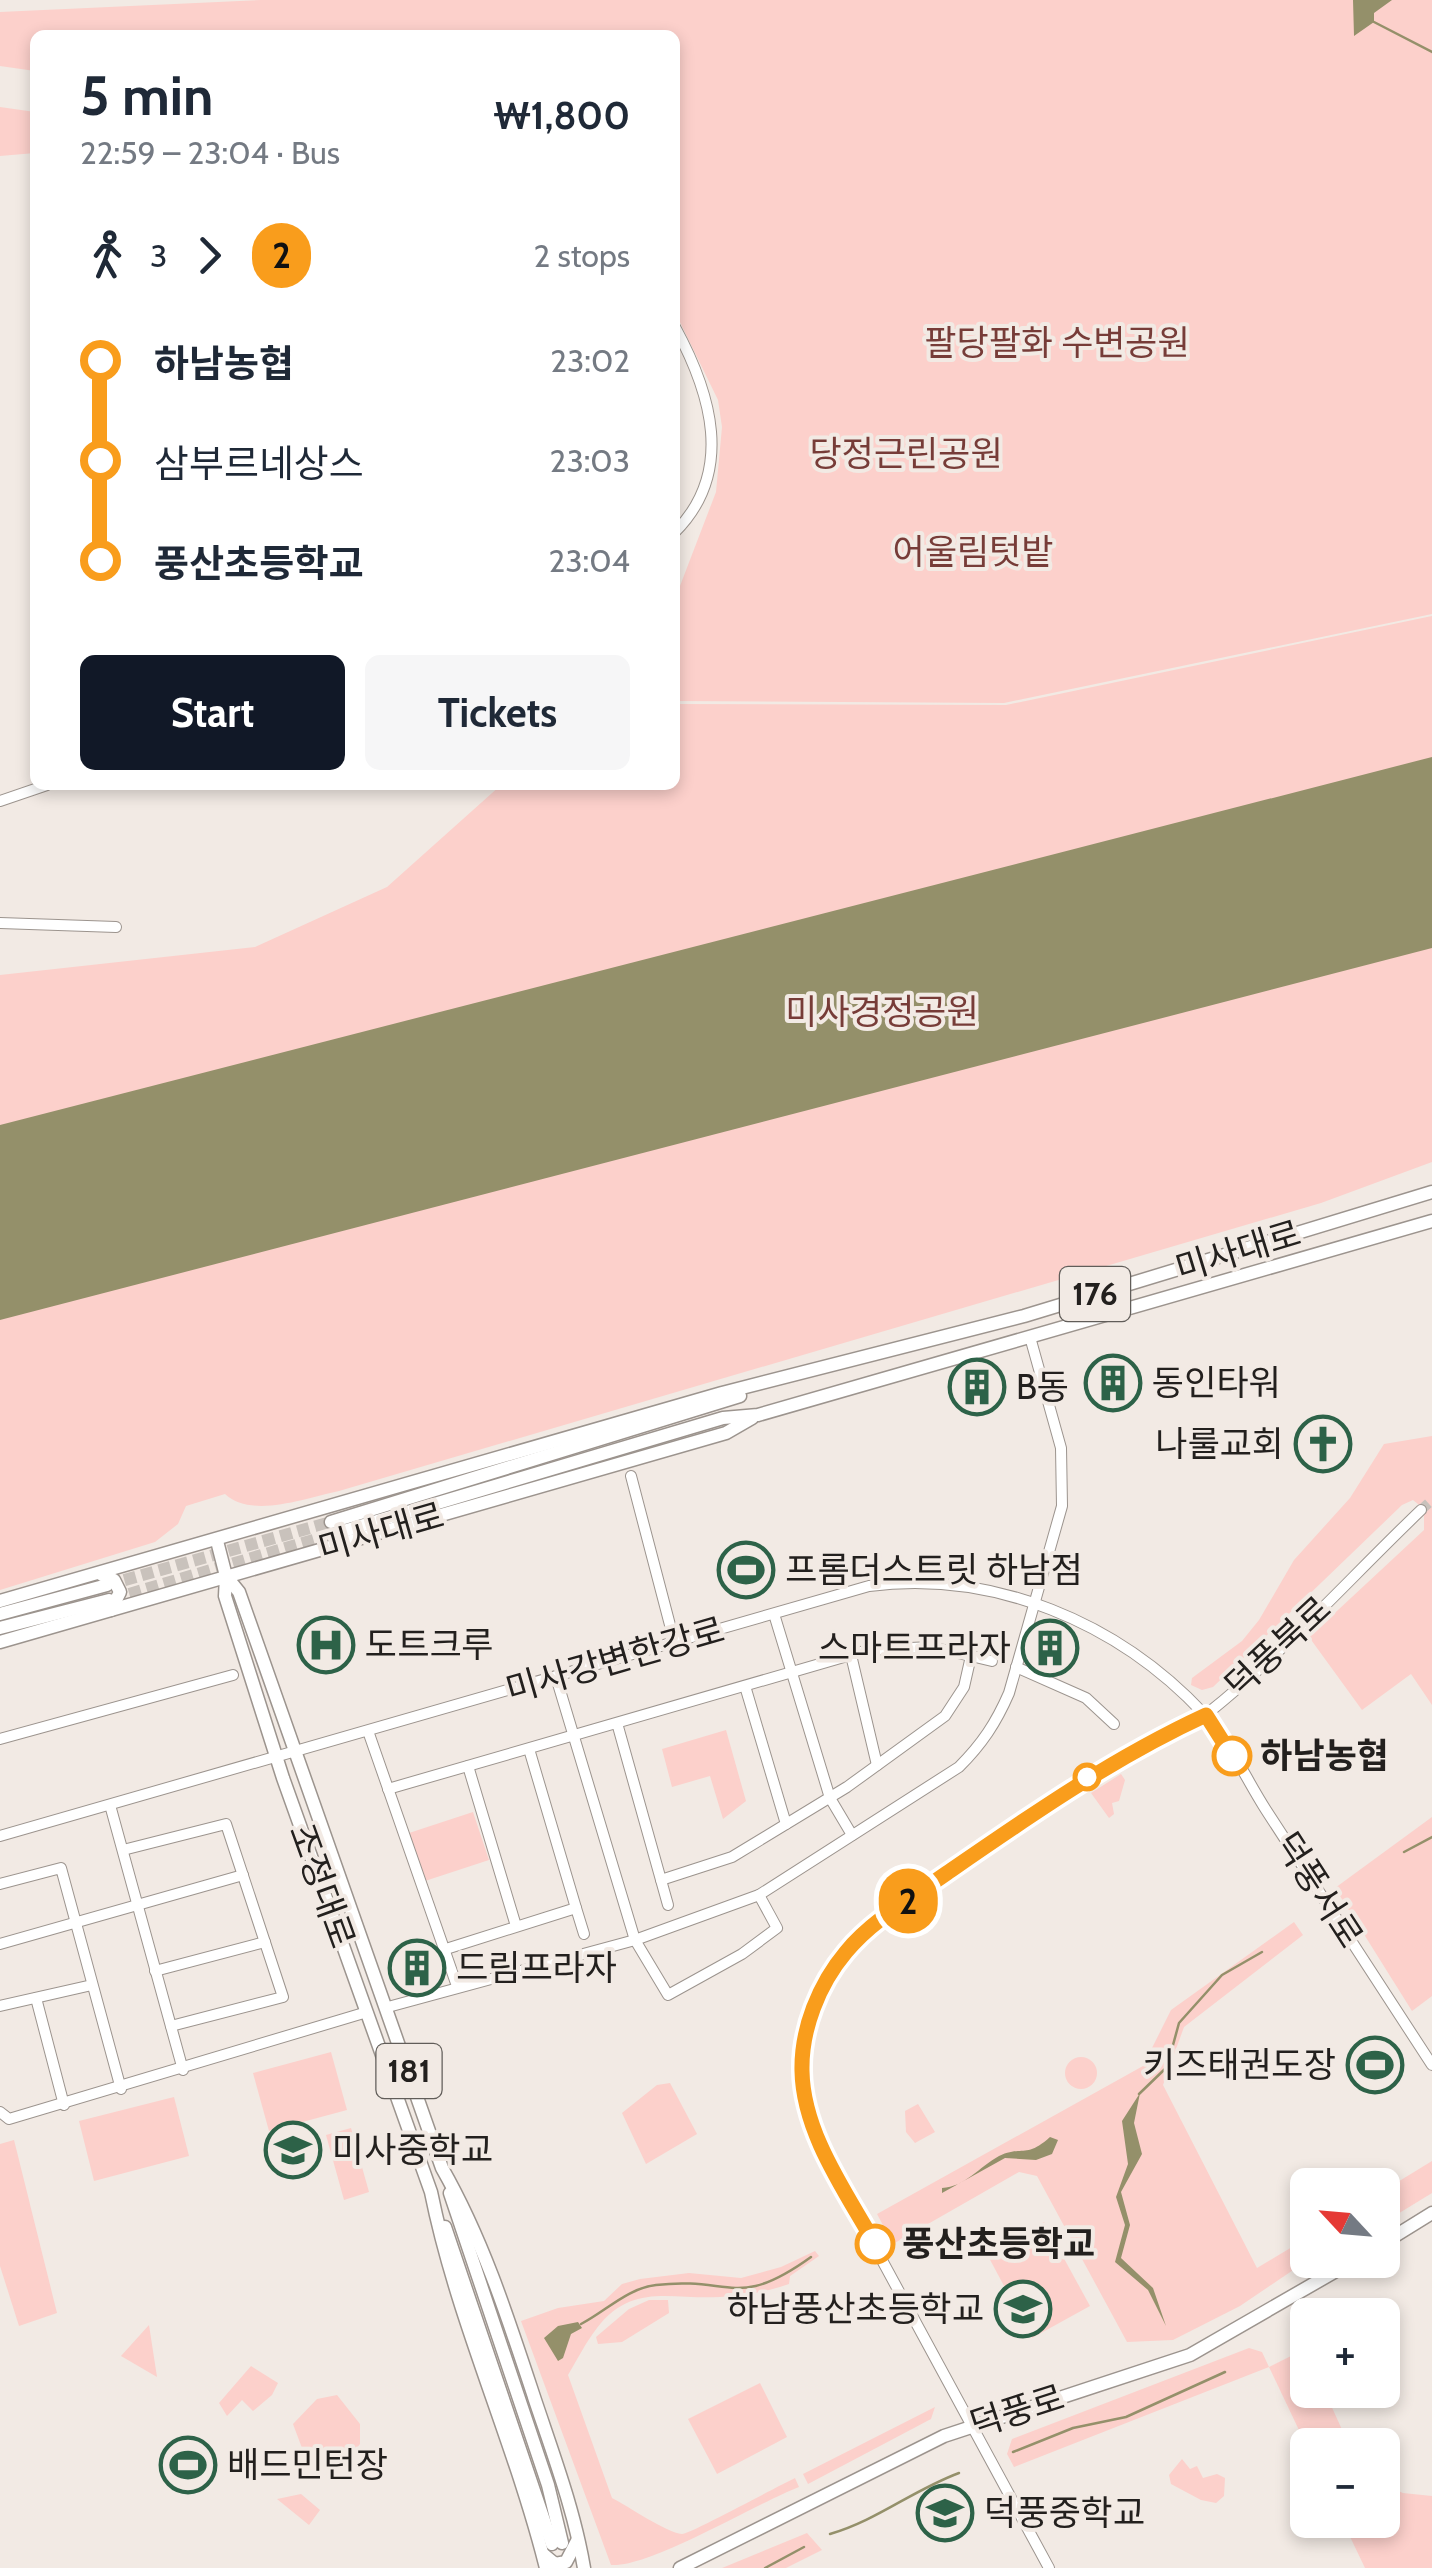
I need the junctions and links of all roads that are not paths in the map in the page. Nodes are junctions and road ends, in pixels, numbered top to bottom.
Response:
1 (680, 338) edge
2 (680, 525) edge
3 (32, 790) edge
4 (0, 801) edge
5 (0, 923) edge
6 (116, 927) dead end
7 (1432, 1192) edge
8 (1432, 1221) edge
9 (1030, 1337) junction
10 (756, 1388) junction
11 (758, 1415) junction
12 (631, 1476) dead end
13 (1422, 1510) tunnel mouth
14 (217, 1540) junction
15 (94, 1574) junction
16 (226, 1576) junction
17 (109, 1598) junction
18 (1032, 1600) junction
19 (0, 1602) edge
20 (0, 1614) edge
21 (774, 1614) junction
22 (670, 1625) dead end
23 (0, 1628) edge
24 (0, 1642) edge
25 (850, 1655) junction
26 (971, 1656) junction
27 (992, 1661) dead end
28 (1016, 1667) junction
29 (789, 1672) junction
30 (232, 1675) dead end
31 (556, 1678) junction
32 (745, 1686) junction
33 (1206, 1715) junction
34 (618, 1723) junction
35 (1114, 1724) dead end
36 (368, 1731) junction
37 (574, 1736) junction
38 (0, 1740) edge
39 (529, 1748) junction
40 (294, 1753) junction
41 (276, 1758) junction
42 (468, 1766) junction
43 (878, 1766) junction
44 (388, 1789) junction
45 (830, 1798) junction
46 (110, 1805) junction
47 (786, 1824) junction
48 (852, 1834) junction
49 (0, 1836) edge
50 (123, 1850) junction
51 (243, 1876) junction
52 (661, 1880) junction
53 (0, 1884) edge
54 (758, 1895) junction
55 (137, 1906) junction
56 (668, 1906) dead end
57 (576, 1908) junction
58 (76, 1923) junction
59 (516, 1926) junction
60 (584, 1934) dead end
61 (634, 1940) junction
62 (264, 1942) junction
63 (0, 1944) edge
64 (446, 1949) junction
65 (156, 1971) junction
66 (92, 1985) junction
67 (457, 1986) junction
68 (36, 1998) junction
69 (0, 2006) edge
70 (388, 2007) junction
71 (367, 2012) junction
72 (170, 2026) junction
73 (1432, 2066) edge
74 (183, 2070) junction
75 (121, 2090) junction
76 (64, 2105) junction
77 (0, 2112) edge
78 (442, 2168) junction
79 (1432, 2214) edge
80 (1400, 2233) edge
81 (1324, 2278) edge
82 (971, 2426) junction
83 (578, 2534) junction
84 (552, 2547) junction
85 (583, 2562) edge
86 (546, 2568) edge
87 (596, 2568) edge
88 (680, 2568) edge
89 (1048, 2568) edge

1 - 2 street
3 - 4 street
5 - 6 street
7 - 10 main road, 미사대로 / 176
8 - 9 main road, 미사대로 / 176
9 - 11 main road, 미사대로 / 176
9 - 18 street
10 - 11 main road, 미사대로 / 176
10 - 14 main road, 미사대로
11 - 16 main road, 미사대로
12 - 22 street
13 - 33 street, 덕풍북로
14 - 15 main road, 미사대로
14 - 16 main road, 조정대로 / 181
15 - 17 main road
15 - 19 main road, 미사대로
16 - 17 main road, 미사대로
16 - 40 main road, 조정대로 / 181
16 - 41 main road, 조정대로 / 181
17 - 20 main road, 미사대로
17 - 23 main road, 미사대로
17 - 24 main road, 미사대로
18 - 21 street, 미사강변한강로
18 - 28 street
18 - 33 street, 미사강변한강로
21 - 29 street
21 - 31 street, 미사강변한강로
25 - 26 street
25 - 29 street
25 - 43 street
26 - 27 street
26 - 43 street
28 - 35 street
28 - 48 street
29 - 32 street
29 - 45 street
30 - 38 street
31 - 36 street, 미사강변한강로
31 - 37 street
32 - 34 street
32 - 47 street
33 - 73 street, 덕풍서로
33 - 82 street, 덕풍북로
34 - 37 street
34 - 52 street
36 - 40 street, 미사강변한강로
36 - 44 street
37 - 39 street
37 - 61 street
39 - 42 street
39 - 57 street
40 - 41 street, 미사강변한강로
40 - 70 main road, 조정대로 / 181
41 - 46 street, 미사강변한강로
41 - 71 main road, 조정대로 / 181
42 - 44 street
42 - 59 street
43 - 45 street
44 - 64 street
45 - 47 street
45 - 48 street
46 - 49 street, 미사강변한강로
46 - 50 street
47 - 52 street
48 - 54 street
50 - 51 street
50 - 55 street
51 - 55 street
51 - 62 street
52 - 56 street
53 - 58 street
54 - 61 street
54 - 61 street
55 - 58 street
55 - 65 street
57 - 59 street
57 - 60 street
58 - 63 street
58 - 66 street
59 - 64 street
61 - 67 street
62 - 65 street
62 - 72 street
64 - 67 street
65 - 72 street
66 - 68 street
66 - 75 street
67 - 70 street
68 - 69 street
68 - 76 street
70 - 78 main road, 조정대로 / 181
71 - 74 street
71 - 84 main road, 조정대로 / 181
72 - 74 street
74 - 75 street
75 - 76 street
76 - 77 street
78 - 83 main road, 조정대로 / 181
78 - 84 main road, 조정대로 / 181
79 - 80 main road
81 - 82 main road, 덕풍로
82 - 88 main road, 덕풍로
82 - 89 street, 덕풍북로
83 - 84 main road
83 - 85 main road, 조정대로 / 181
84 - 86 main road, 조정대로 / 181
85 - 87 main road

